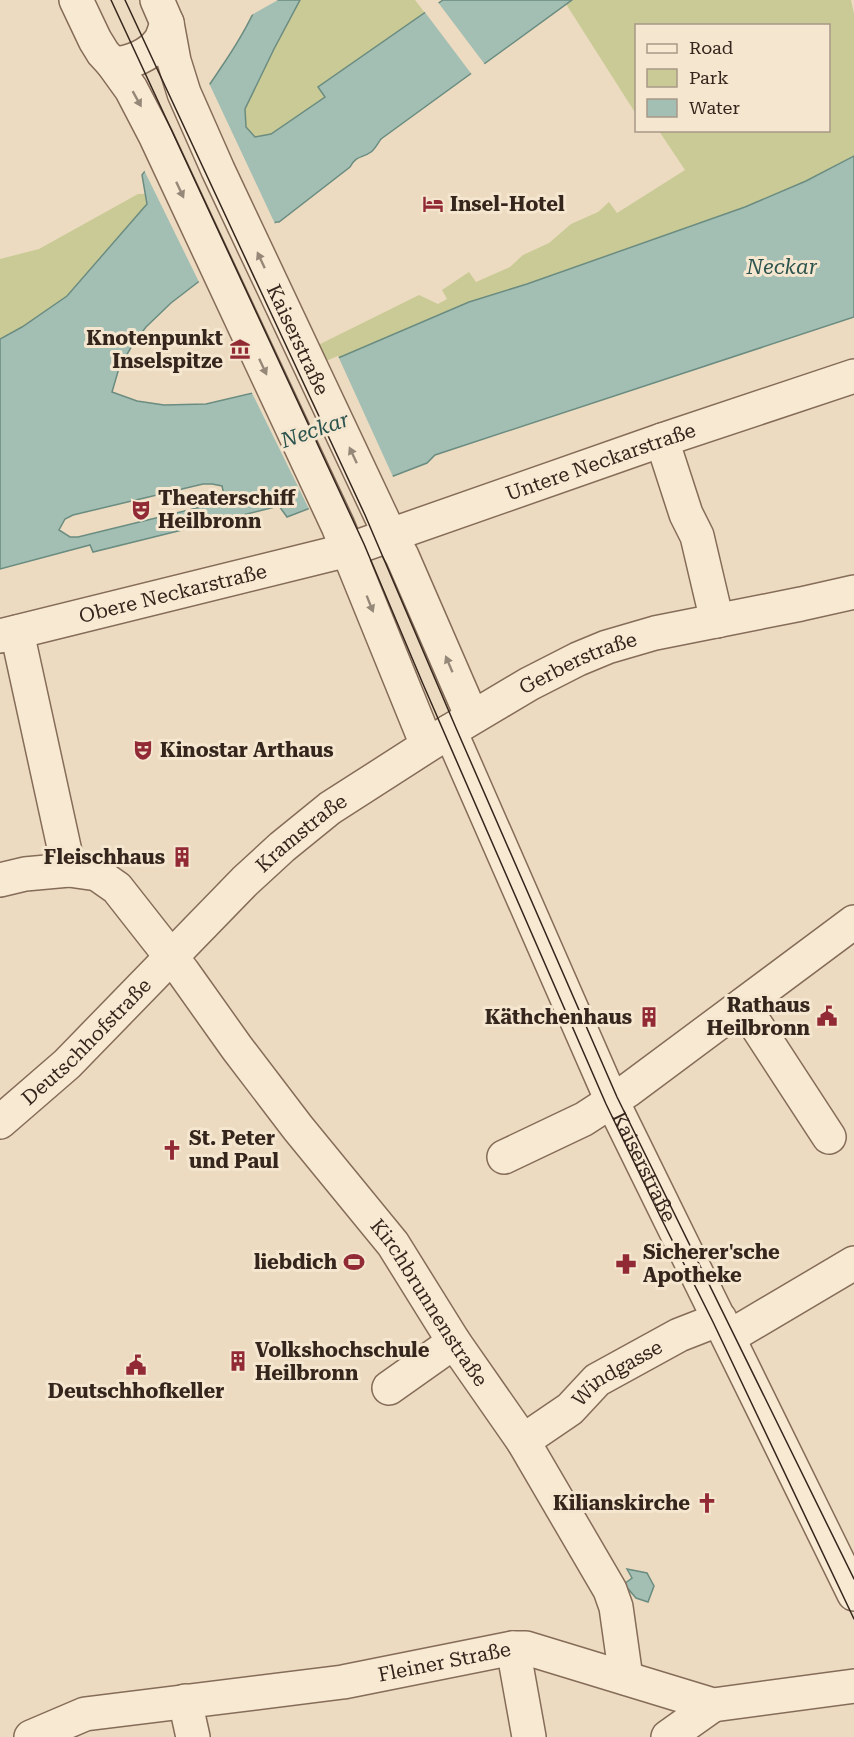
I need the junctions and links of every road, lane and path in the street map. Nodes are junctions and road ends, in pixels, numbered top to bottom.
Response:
1 (76, 0) edge
2 (162, 11) edge
3 (104, 52) junction
4 (854, 376) edge
5 (662, 440) junction
6 (384, 522) junction
7 (343, 538) junction
8 (854, 592) edge
9 (717, 621) junction
10 (8, 634) edge
11 (450, 731) junction
12 (69, 870) junction
13 (13, 877) edge
14 (854, 922) edge
15 (172, 957) junction
16 (743, 1005) junction
17 (610, 1112) junction
18 (0, 1122) edge
19 (830, 1137) dead end
20 (504, 1157) dead end
21 (854, 1263) edge
22 (721, 1320) junction
23 (453, 1342) junction
24 (389, 1388) dead end
25 (523, 1441) junction
26 (854, 1594) edge
27 (513, 1648) junction
28 (626, 1678) junction
29 (854, 1686) edge
30 (185, 1701) junction
31 (713, 1705) junction
32 (31, 1737) edge
33 (193, 1737) edge
34 (529, 1737) edge
35 (668, 1737) edge

1 - 3 street, Kaiserstraße
2 - 3 street
6 -> 2 street, Kaiserstraße
3 -> 7 street, Kaiserstraße
4 - 5 street, Untere Neckarstraße
5 - 6 street, Untere Neckarstraße
5 - 9 street
6 - 7 street, Untere Neckarstraße
11 -> 6 street, Kaiserstraße
7 - 10 street, Obere Neckarstraße
7 -> 11 street, Kaiserstraße
8 - 9 street, Gerberstraße
9 - 11 street, Gerberstraße
10 - 12 street
11 - 15 street, Kramstraße
11 - 17 street, Kaiserstraße
12 - 13 street, Kirchbrunnenstraße
12 - 15 street, Kirchbrunnenstraße
14 - 16 street
15 - 18 street, Deutschhofstraße
15 - 23 street, Kirchbrunnenstraße
16 - 17 street
16 - 19 street
17 - 20 street
17 - 22 street, Kaiserstraße
21 - 22 street, Windgasse
22 - 25 street, Windgasse
22 - 26 street, Kaiserstraße
23 - 24 street
23 - 25 street, Kirchbrunnenstraße
25 - 28 street, Kirchbrunnenstraße
27 - 28 street, Fleiner Straße
27 - 30 street, Fleiner Straße
27 - 34 street
28 - 31 street, Fleiner Straße
29 - 31 street, Fleiner Straße
30 - 32 street, Fleiner Straße
30 - 33 street
31 - 35 street

